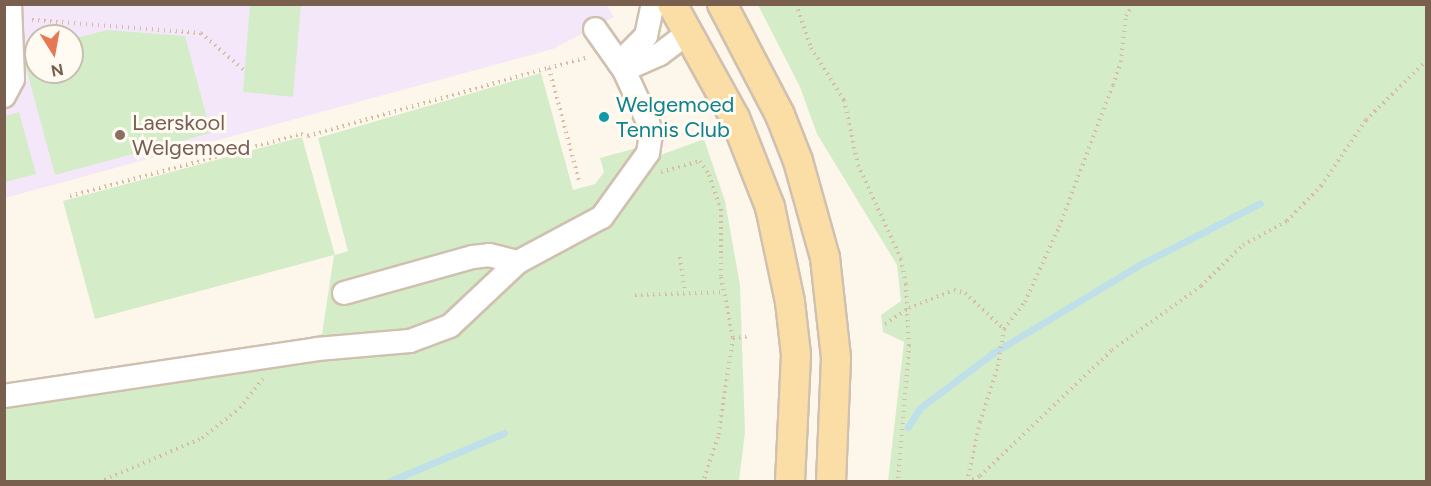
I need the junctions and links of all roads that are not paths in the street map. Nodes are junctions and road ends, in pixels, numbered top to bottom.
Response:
1 (653, 4) edge
2 (672, 4) edge
3 (698, 4) edge
4 (723, 4) edge
5 (10, 12) edge
6 (595, 29) dead end
7 (689, 32) junction
8 (660, 54) junction
9 (618, 61) junction
10 (712, 73) junction
11 (4, 96) edge
12 (518, 262) junction
13 (344, 293) dead end
14 (4, 396) edge
15 (790, 482) edge
16 (831, 482) edge

1 - 9 lane
2 - 7 main road
3 - 7 main road
4 - 16 main road
5 - 11 lane
6 - 9 lane
7 - 8 lane
7 - 10 main road
8 - 9 lane
8 - 10 lane
9 - 12 lane
10 - 15 main road
12 - 13 lane
12 - 14 lane

